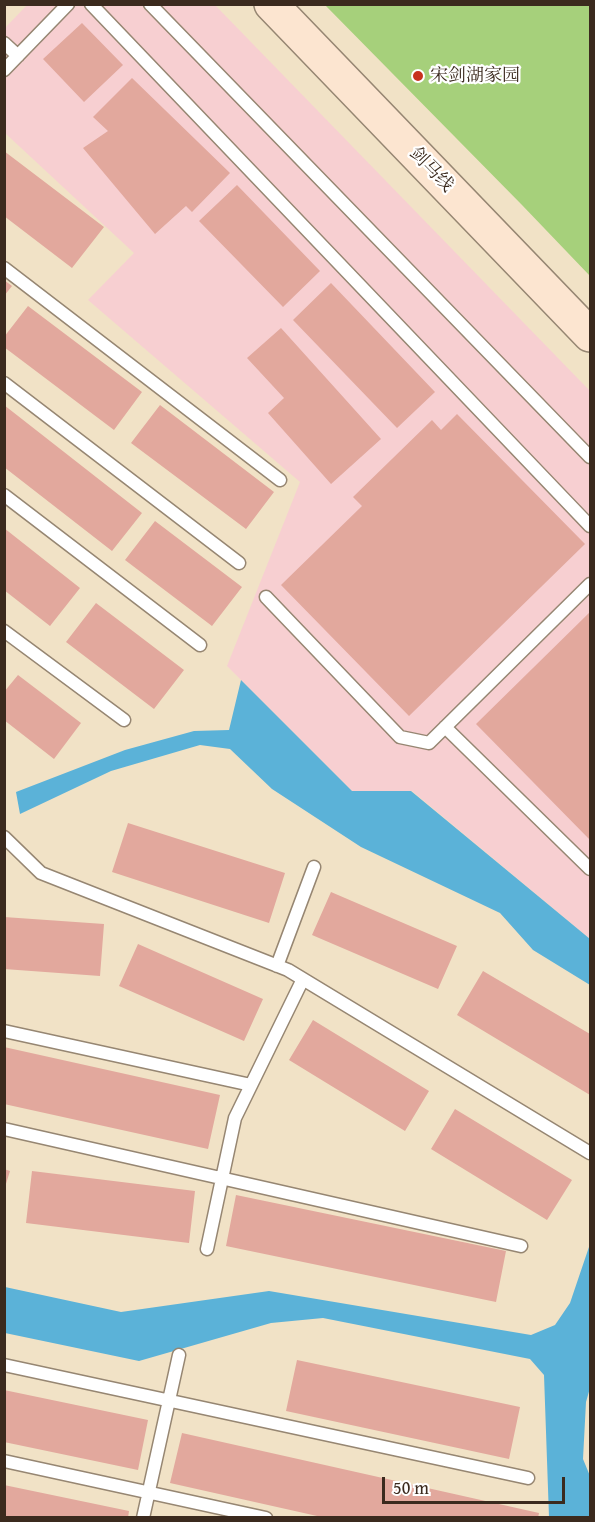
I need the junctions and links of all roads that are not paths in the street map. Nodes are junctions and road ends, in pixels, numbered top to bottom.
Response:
1 (68, 4) edge
2 (91, 4) edge
3 (150, 4) edge
4 (271, 4) edge
5 (4, 43) edge
6 (18, 56) junction
7 (4, 70) edge
8 (4, 268) edge
9 (591, 335) edge
10 (4, 383) edge
11 (591, 457) edge
12 (280, 480) dead end
13 (4, 495) edge
14 (591, 526) edge
15 (239, 562) dead end
16 (591, 584) edge
17 (266, 597) dead end
18 (4, 631) edge
19 (200, 645) dead end
20 (124, 720) dead end
21 (444, 727) junction
22 (4, 837) edge
23 (314, 867) dead end
24 (591, 869) edge
25 (277, 966) junction
26 (303, 979) junction
27 (4, 1030) edge
28 (251, 1085) junction
29 (4, 1129) edge
30 (591, 1153) edge
31 (223, 1178) junction
32 (520, 1246) dead end
33 (207, 1249) dead end
34 (179, 1354) dead end
35 (4, 1365) edge
36 (169, 1401) junction
37 (4, 1461) edge
38 (528, 1478) dead end
39 (149, 1492) junction
40 (143, 1518) edge
41 (266, 1518) edge

1 - 6 lane
2 - 14 lane
3 - 11 lane
4 - 9 main road, 剑马线
5 - 6 lane
6 - 7 lane
8 - 12 lane
10 - 15 lane
13 - 19 lane
16 - 21 lane
17 - 21 lane
18 - 20 lane
21 - 24 lane
22 - 25 lane
23 - 25 lane
25 - 26 lane
26 - 28 lane
26 - 30 lane
27 - 28 lane
28 - 31 lane
29 - 31 lane
31 - 32 lane
31 - 33 lane
34 - 36 lane
35 - 36 lane
36 - 38 lane
36 - 39 lane
37 - 39 lane
39 - 40 lane
39 - 41 lane

